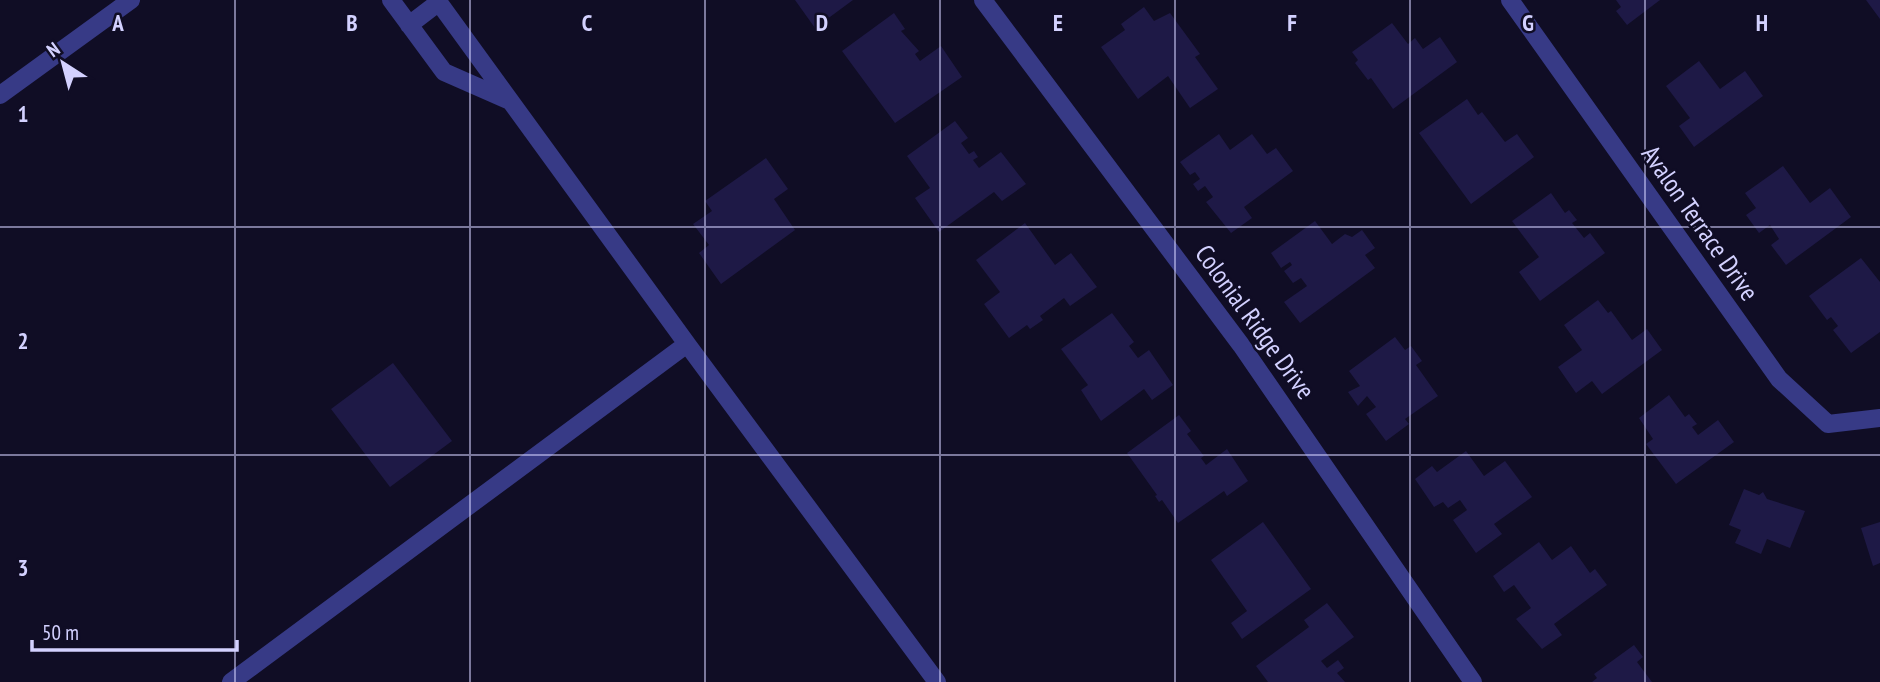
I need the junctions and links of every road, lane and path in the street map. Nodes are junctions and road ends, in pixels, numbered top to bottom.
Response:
1 (131, 0) edge
2 (391, 0) edge
3 (984, 0) edge
4 (1510, 0) edge
5 (438, 1) edge
6 (409, 25) junction
7 (0, 95) edge
8 (510, 101) junction
9 (687, 344) junction
10 (1880, 418) edge
11 (231, 682) edge
12 (937, 682) edge
13 (1473, 682) edge

1 - 7 street
2 - 6 street
3 - 13 street, Colonial Ridge Drive
4 - 10 street, Avalon Terrace Drive
5 - 6 street
5 - 8 street
6 - 8 street
8 - 9 street
9 - 11 street
9 - 12 street

